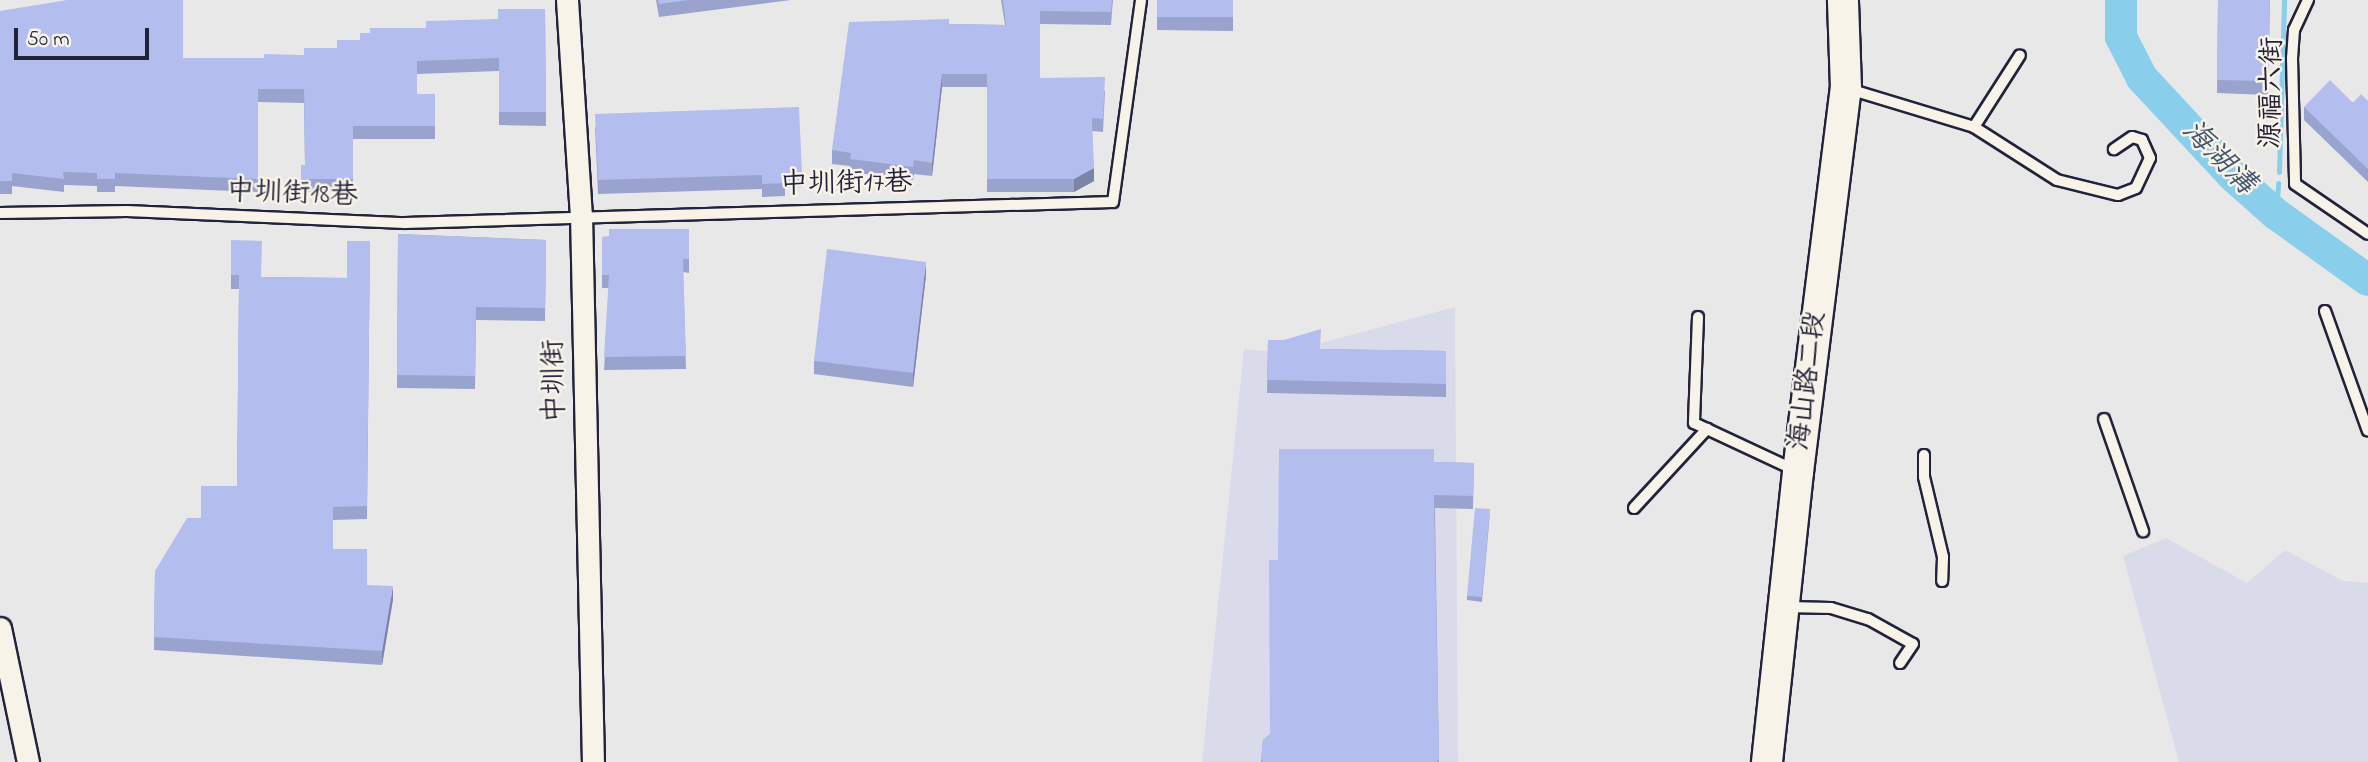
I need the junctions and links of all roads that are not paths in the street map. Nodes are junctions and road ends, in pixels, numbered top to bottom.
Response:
1 (567, 0) edge
2 (1142, 0) edge
3 (1843, 0) edge
4 (2308, 0) edge
5 (2020, 55) dead end
6 (1846, 88) junction
7 (1974, 127) junction
8 (2114, 149) dead end
9 (0, 213) edge
10 (581, 214) junction
11 (2368, 234) edge
12 (2325, 312) dead end
13 (1698, 317) dead end
14 (2104, 419) dead end
15 (1707, 429) junction
16 (2368, 431) edge
17 (1924, 455) dead end
18 (1798, 472) junction
19 (1634, 508) dead end
20 (2143, 531) dead end
21 (1942, 581) dead end
22 (1784, 607) junction
23 (0, 628) edge
24 (1900, 663) dead end
25 (28, 762) edge
26 (593, 762) edge
27 (1767, 762) edge

1 - 10 street, 中圳街
2 - 10 lane, 中圳街17巷
3 - 6 main road, 海山路二段
4 - 11 lane, 源福六街
5 - 7 lane
6 - 7 lane
6 - 18 main road, 海山路二段
7 - 8 lane
9 - 10 lane, 中圳街18巷
10 - 26 street, 中圳街
12 - 16 lane
13 - 15 lane
14 - 20 lane
15 - 18 lane
15 - 19 lane
17 - 21 lane
18 - 22 main road, 海山路二段
22 - 24 lane
22 - 27 main road, 海山路二段
23 - 25 street

